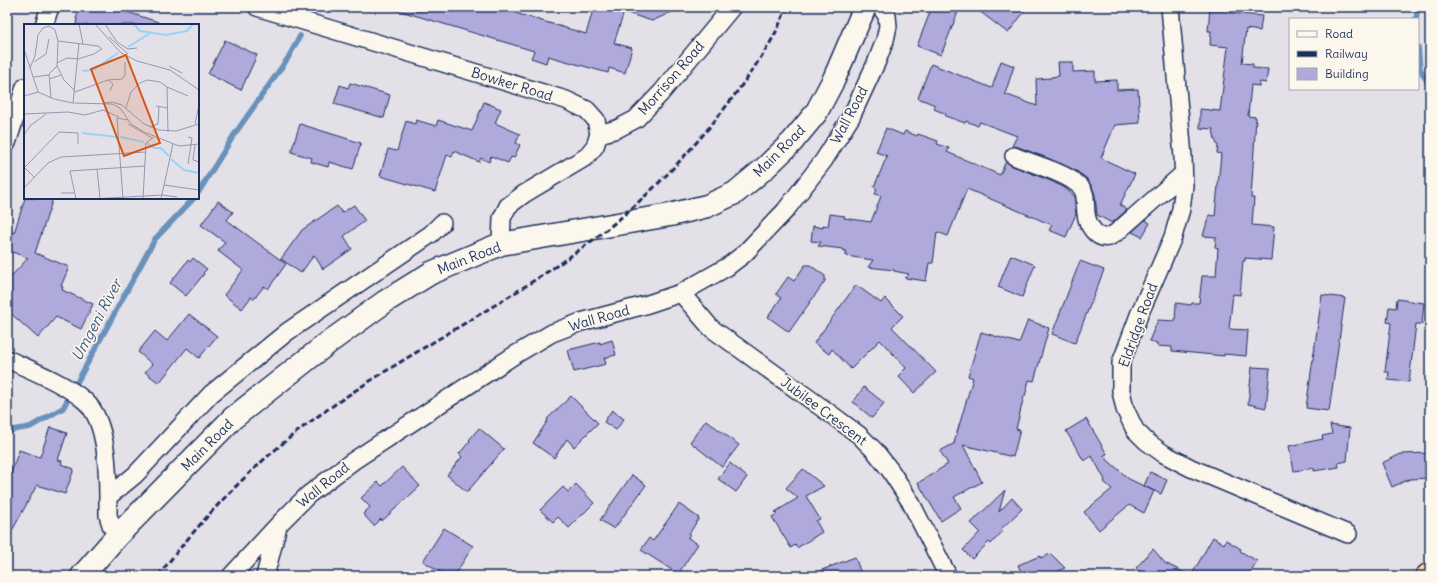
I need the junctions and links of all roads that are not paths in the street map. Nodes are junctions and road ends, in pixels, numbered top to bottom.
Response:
1 (50, 7) edge
2 (257, 7) edge
3 (732, 7) edge
4 (865, 7) edge
5 (881, 7) edge
6 (1170, 7) edge
7 (44, 24) edge
8 (24, 90) edge
9 (599, 134) junction
10 (7, 143) edge
11 (1014, 156) dead end
12 (1183, 174) junction
13 (442, 223) dead end
14 (501, 244) junction
15 (681, 293) junction
16 (7, 359) edge
17 (108, 497) junction
18 (279, 524) junction
19 (1348, 534) dead end
20 (117, 536) junction
21 (1430, 574) edge
22 (82, 576) edge
23 (231, 576) edge
24 (265, 576) edge
25 (948, 576) edge
26 (1427, 576) edge

1 - 7 street
2 - 9 street, Bowker Road
3 - 9 street, Morrison Road
4 - 14 main road, Main Road
5 - 15 street, Wall Road
6 - 12 street, Eldridge Road
8 - 10 street
9 - 14 street
11 - 12 street
12 - 19 street, Eldridge Road
13 - 17 street
14 - 20 main road, Main Road
15 - 18 street, Wall Road
15 - 25 street, Jubilee Crescent
16 - 17 street
17 - 20 street
18 - 23 street, Wall Road
18 - 24 street
20 - 22 main road, Main Road
21 - 26 highway

